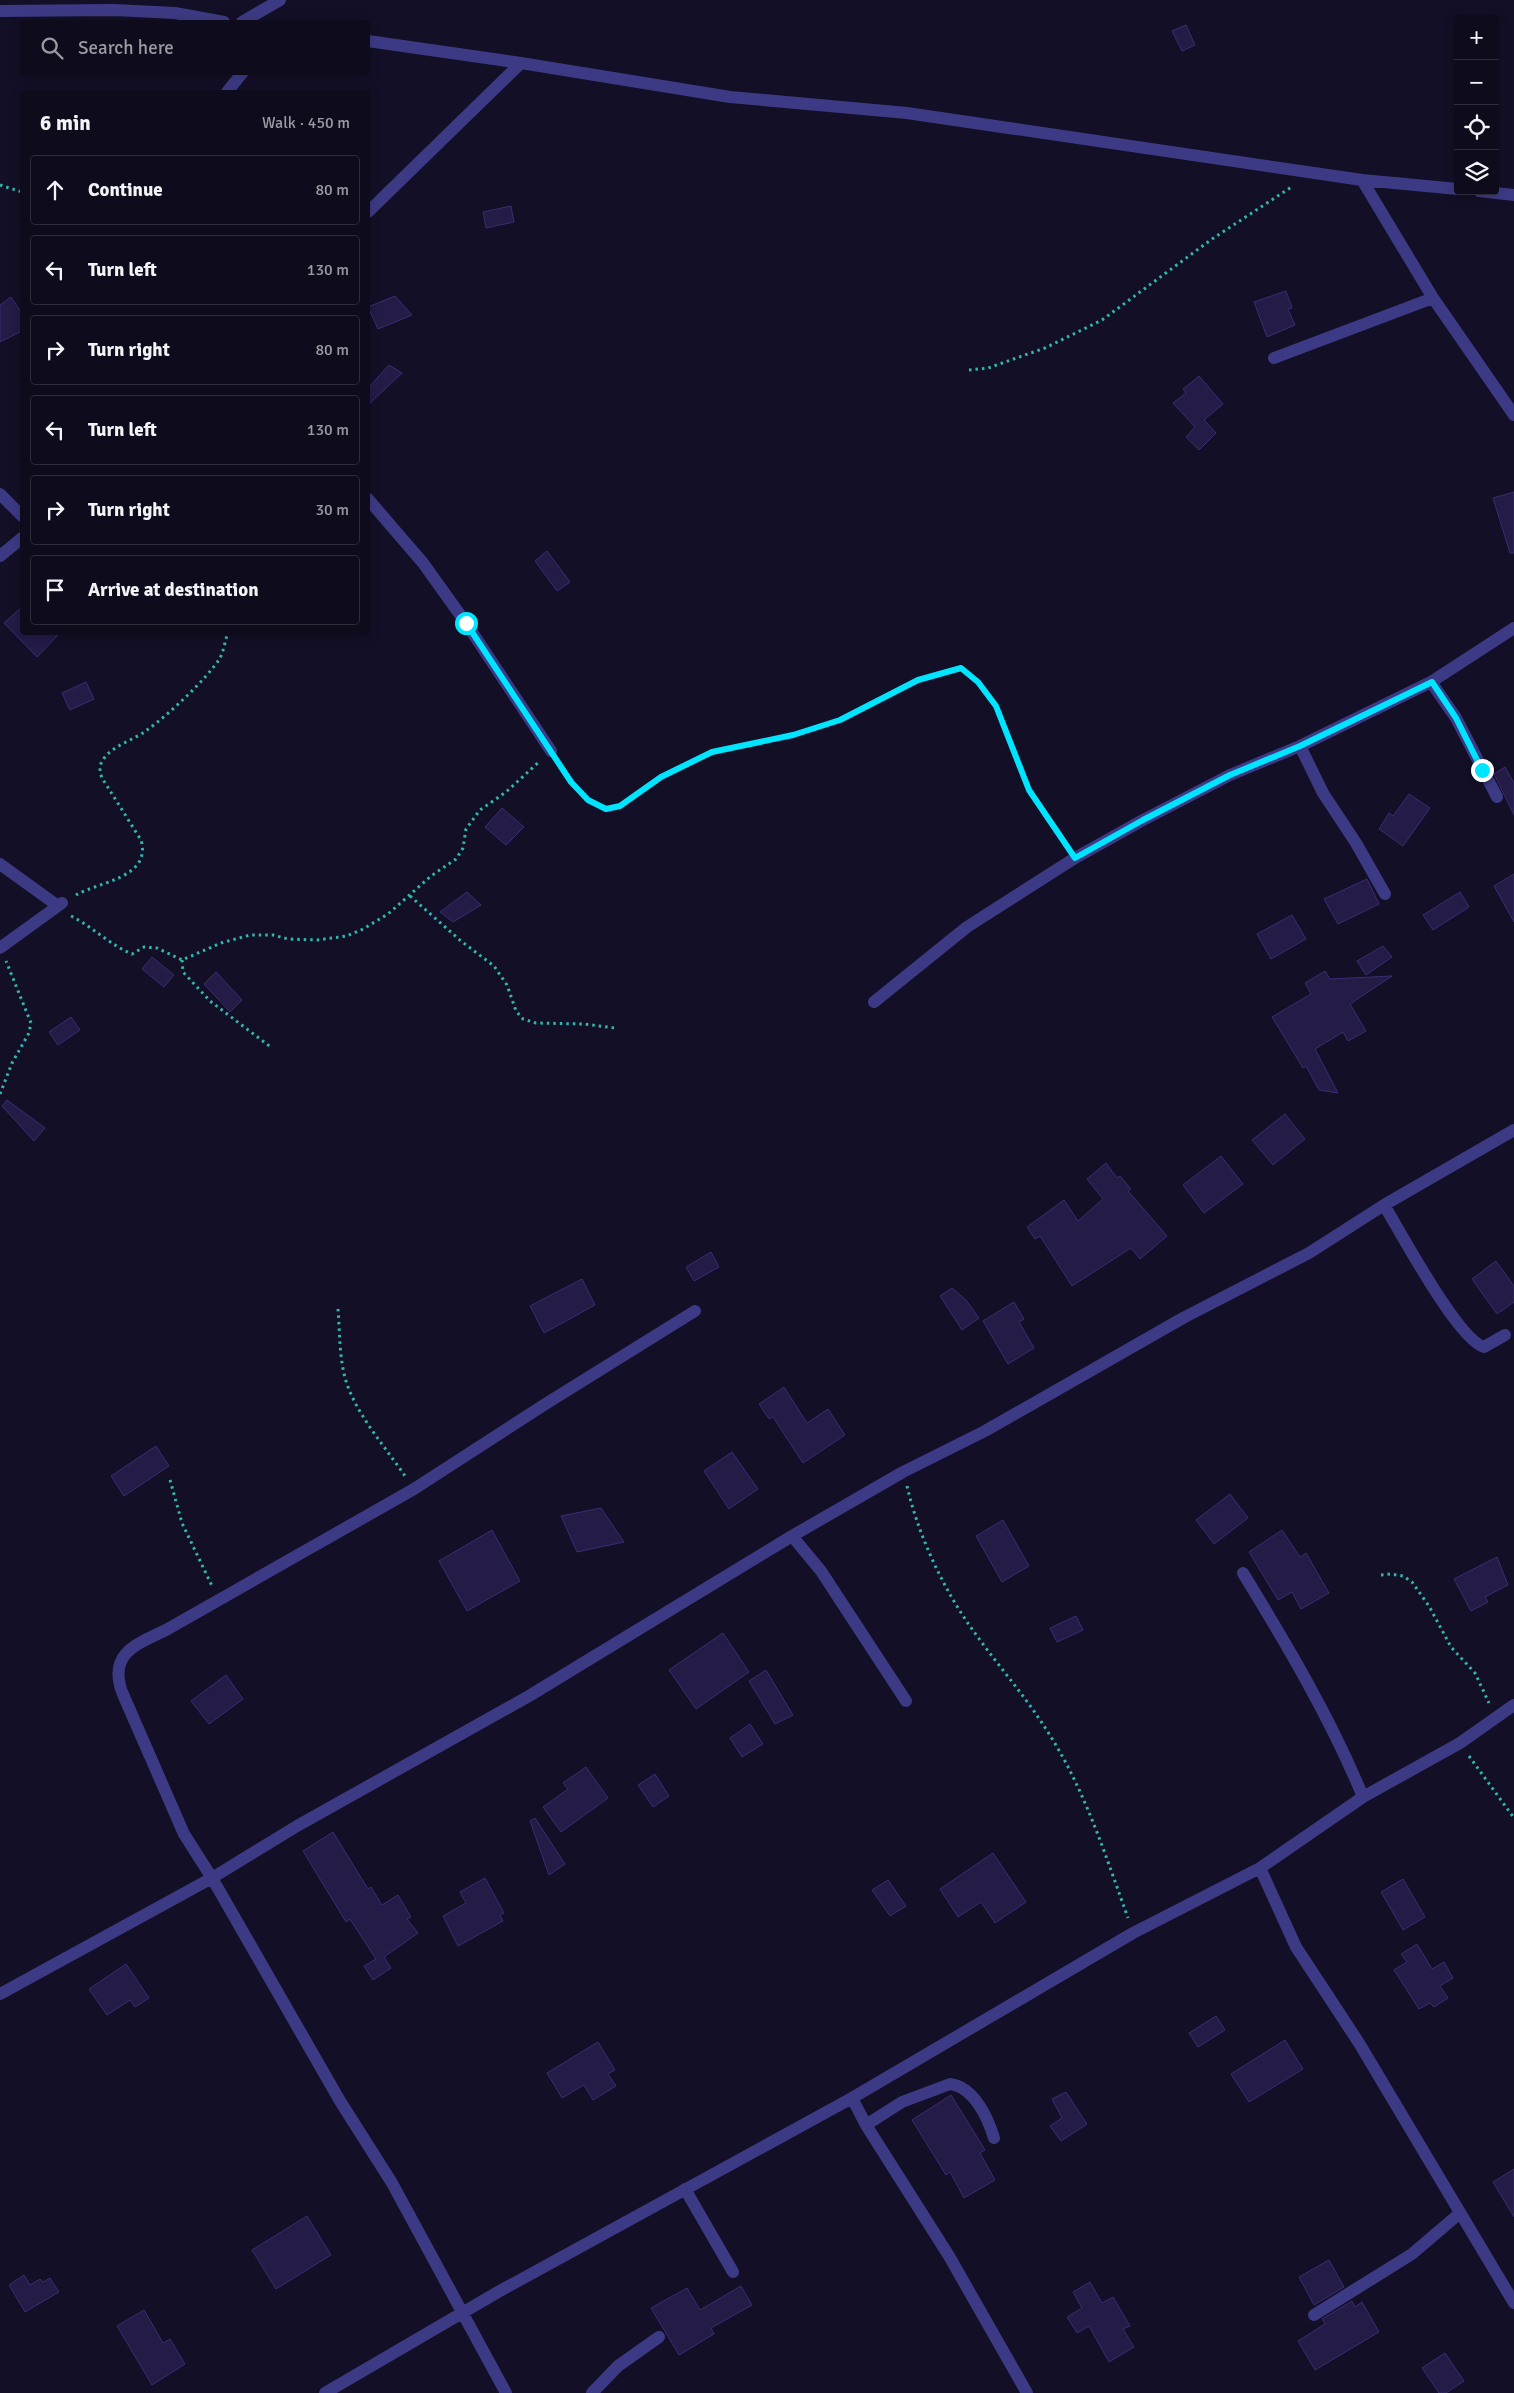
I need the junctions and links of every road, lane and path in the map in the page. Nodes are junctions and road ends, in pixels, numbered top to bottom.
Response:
1 (146, 0) edge
2 (280, 0) edge
3 (0, 11) edge
4 (154, 12) junction
5 (213, 20) edge
6 (245, 20) edge
7 (370, 41) edge
8 (521, 63) junction
9 (241, 75) edge
10 (229, 90) edge
11 (1315, 173) junction
12 (1362, 180) junction
13 (0, 185) edge
14 (1454, 189) edge
15 (20, 191) edge
16 (1499, 193) edge
17 (1514, 195) edge
18 (370, 210) edge
19 (1433, 298) junction
20 (1274, 358) dead end
21 (969, 370) dead end
22 (1514, 415) edge
23 (0, 494) edge
24 (370, 501) edge
25 (20, 514) edge
26 (20, 540) edge
27 (0, 556) edge
28 (1514, 628) edge
29 (227, 635) edge
30 (1432, 682) junction
31 (1300, 746) junction
32 (551, 750) junction
33 (1497, 797) dead end
34 (1075, 858) junction
35 (0, 864) edge
36 (1386, 894) dead end
37 (410, 896) junction
38 (58, 906) junction
39 (1, 947) edge
40 (182, 960) junction
41 (874, 1002) dead end
42 (615, 1028) dead end
43 (272, 1048) dead end
44 (0, 1094) edge
45 (1514, 1130) edge
46 (1384, 1205) junction
47 (338, 1309) dead end
48 (695, 1311) dead end
49 (1505, 1336) dead end
50 (903, 1472) junction
51 (170, 1480) dead end
52 (414, 1489) junction
53 (792, 1536) junction
54 (1243, 1573) dead end
55 (1380, 1575) dead end
56 (218, 1600) junction
57 (906, 1701) dead end
58 (1514, 1705) edge
59 (1496, 1717) junction
60 (1460, 1743) junction
61 (1363, 1797) junction
62 (1514, 1818) edge
63 (1260, 1868) junction
64 (212, 1878) junction
65 (1133, 1933) junction
66 (0, 1994) edge
67 (852, 2098) junction
68 (866, 2126) junction
69 (994, 2138) dead end
70 (685, 2188) junction
71 (1460, 2213) junction
72 (733, 2272) dead end
73 (1514, 2303) edge
74 (464, 2313) junction
75 (1314, 2314) dead end
76 (659, 2337) dead end
77 (325, 2393) edge
78 (506, 2393) edge
79 (592, 2393) edge
80 (1027, 2393) edge

1 - 4 street
2 - 6 street
3 - 4 street
4 - 5 street
7 - 8 street
8 - 11 street
8 - 18 street
9 - 10 street
11 - 12 street
11 - 21 path
12 - 14 street
12 - 19 street
13 - 15 path
16 - 17 street
19 - 20 street
19 - 22 street
23 - 25 street
24 - 32 street
26 - 27 street
28 - 30 street
29 - 38 path
30 - 31 street
30 - 33 street
31 - 34 street
31 - 36 street
32 - 34 path
32 - 37 path
34 - 41 street
35 - 38 street
37 - 40 path
37 - 42 path
38 - 39 street
38 - 40 path
39 - 44 path
40 - 43 path
45 - 46 street
46 - 49 street
46 - 50 street
47 - 52 path
48 - 52 street
50 - 53 street
50 - 65 path
51 - 56 path
52 - 56 street
53 - 57 street
53 - 64 street
54 - 61 street
55 - 59 path
56 - 64 street
58 - 59 street
59 - 60 street
60 - 61 street
60 - 62 path
61 - 63 street
63 - 65 street
63 - 71 street
64 - 66 street
64 - 74 street
65 - 67 street
67 - 68 street
67 - 70 street
68 - 69 street
68 - 80 street
70 - 72 street
70 - 74 street
71 - 73 street
71 - 75 street
74 - 77 street
74 - 78 street
76 - 79 street

